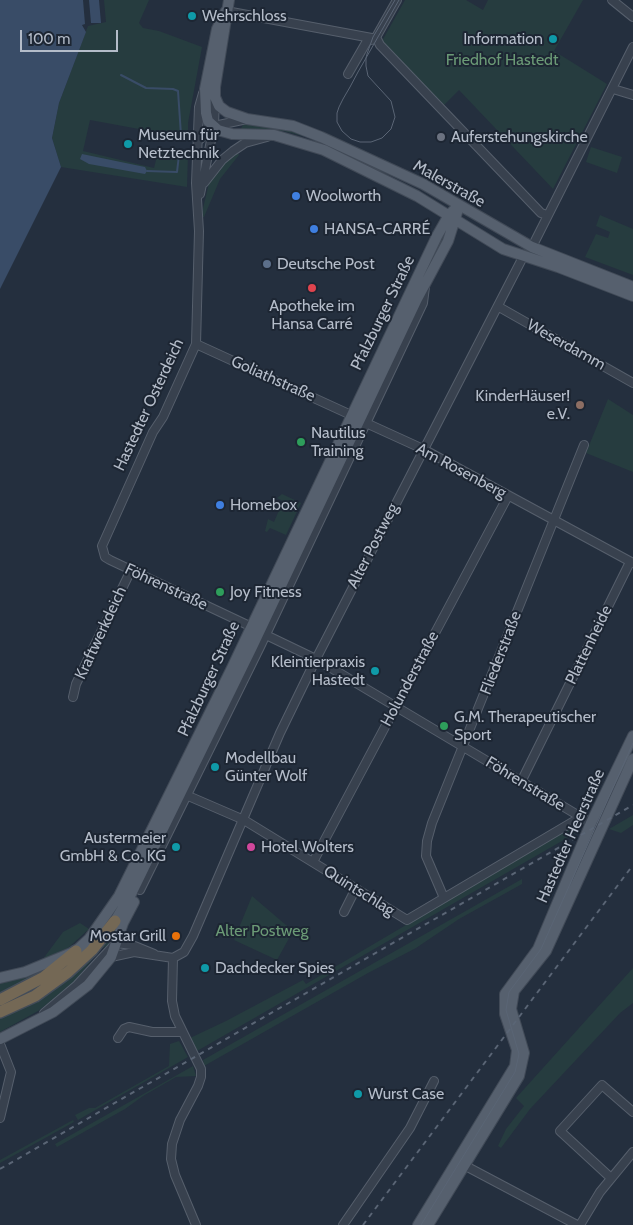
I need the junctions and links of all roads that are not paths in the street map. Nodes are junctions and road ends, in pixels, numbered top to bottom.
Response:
1 (229, 0) edge
2 (397, 0) edge
3 (612, 0) edge
4 (226, 11) junction
5 (633, 17) edge
6 (375, 38) junction
7 (633, 47) edge
8 (348, 74) dead end
9 (205, 88) junction
10 (612, 88) junction
11 (633, 95) edge
12 (215, 97) junction
13 (243, 120) junction
14 (214, 126) junction
15 (236, 134) junction
16 (274, 135) junction
17 (198, 141) junction
18 (245, 143) junction
19 (202, 184) junction
20 (459, 205) junction
21 (198, 206) junction
22 (547, 215) junction
23 (452, 217) junction
24 (472, 231) junction
25 (448, 242) junction
26 (532, 247) junction
27 (523, 257) junction
28 (426, 286) junction
29 (633, 287) edge
30 (633, 296) edge
31 (499, 307) junction
32 (196, 344) junction
33 (633, 383) edge
34 (351, 415) junction
35 (366, 423) junction
36 (584, 445) dead end
37 (423, 449) junction
38 (508, 496) junction
39 (553, 521) junction
40 (103, 552) joint
41 (631, 563) edge
42 (131, 570) junction
43 (259, 631) junction
44 (316, 659) junction
45 (73, 697) dead end
46 (395, 707) junction
47 (633, 736) edge
48 (464, 748) junction
49 (633, 759) edge
50 (521, 782) junction
51 (186, 795) junction
52 (601, 803) junction
53 (607, 815) junction
54 (581, 817) junction
55 (244, 820) junction
56 (591, 823) junction
57 (601, 829) junction
58 (313, 862) junction
59 (354, 890) junction
60 (136, 892) junction
61 (444, 898) junction
62 (344, 912) dead end
63 (115, 921) joint
64 (116, 943) junction
65 (542, 950) junction
66 (76, 952) junction
67 (154, 954) junction
68 (111, 957) junction
69 (173, 958) junction
70 (0, 978) edge
71 (0, 1000) edge
72 (0, 1012) edge
73 (32, 1022) junction
74 (181, 1032) junction
75 (118, 1038) dead end
76 (0, 1039) edge
77 (0, 1044) edge
78 (434, 1081) dead end
79 (633, 1112) edge
80 (0, 1118) edge
81 (633, 1152) edge
82 (461, 1164) junction
83 (612, 1178) junction
84 (196, 1225) edge
85 (342, 1225) edge
86 (418, 1225) edge
87 (428, 1225) edge
88 (578, 1225) edge

1 - 4 main road, Hastedter Osterdeich
2 - 6 street
3 - 5 street
4 - 6 street
4 - 9 main road, Hastedter Osterdeich
4 - 12 main road, Hastedter Osterdeich
6 - 8 street
6 - 22 street
7 - 10 street
9 - 14 main road
9 - 17 street, Hastedter Osterdeich
10 - 11 street
10 - 22 street
12 - 13 main road, Malerstraße
12 - 14 street, Hastedter Osterdeich
13 - 14 street, Malerstraße
13 - 15 street
13 - 20 main road, Malerstraße
14 - 15 main road, Malerstraße
14 - 17 street
14 - 19 street, Hastedter Osterdeich
15 - 16 main road, Malerstraße
15 - 18 street, Malerstraße
16 - 18 street
16 - 23 main road, Malerstraße
17 - 21 street, Hastedter Osterdeich
18 - 19 street
19 - 21 street, Hastedter Osterdeich
20 - 23 main road, Pfalzburger Straße
20 - 26 main road, Malerstraße
21 - 32 street, Hastedter Osterdeich
22 - 26 street
23 - 24 main road, Malerstraße
23 - 25 main road, Pfalzburger Straße
23 - 34 main road, Pfalzburger Straße
24 - 25 main road
24 - 27 main road, Malerstraße
25 - 28 main road, Pfalzburger Straße
26 - 29 main road, Malerstraße
27 - 30 main road, Malerstraße
27 - 31 street, Alter Postweg
28 - 35 street, Pfalzburger Straße
28 - 43 main road, Pfalzburger Straße
31 - 33 street, Weserdamm
31 - 37 street, Alter Postweg
32 - 34 street, Goliathstraße
32 - 40 street, Hastedter Osterdeich
34 - 43 main road, Pfalzburger Straße
35 - 37 street, Am Rosenberg
35 - 43 street, Pfalzburger Straße
36 - 39 street
37 - 38 street, Am Rosenberg
37 - 44 street, Alter Postweg
38 - 39 street, Am Rosenberg
38 - 46 street, Holunderstraße
39 - 41 street, Am Rosenberg
39 - 48 street, Fliederstraße
40 - 42 street, Föhrenstraße
41 - 50 street, Plattenheide
42 - 43 street, Föhrenstraße
42 - 45 street, Kraftwerkdeich
43 - 44 street, Föhrenstraße
43 - 51 street, Pfalzburger Straße
43 - 60 main road, Pfalzburger Straße
43 - 66 main road, Pfalzburger Straße
44 - 46 street, Föhrenstraße
44 - 55 street, Alter Postweg
46 - 48 street, Föhrenstraße
46 - 58 street, Holunderstraße
47 - 52 main road, Hastedter Heerstraße
48 - 50 street, Föhrenstraße
48 - 61 street, Fliederstraße
49 - 53 main road, Hastedter Heerstraße
50 - 54 street, Föhrenstraße
51 - 55 street, Quintschlag
51 - 60 street, Pfalzburger Straße
52 - 53 main road
52 - 56 main road, Hastedter Heerstraße
53 - 57 main road, Hastedter Heerstraße
54 - 56 street, Föhrenstraße
54 - 61 street, Quintschlag
55 - 58 street, Quintschlag
55 - 69 street, Alter Postweg
56 - 57 street, Föhrenstraße
56 - 65 main road, Hastedter Heerstraße
57 - 65 main road, Hastedter Heerstraße
58 - 59 street, Quintschlag
59 - 61 street, Quintschlag
59 - 62 street
60 - 63 main road
60 - 64 main road, Pfalzburger Straße
63 - 72 highway
64 - 67 street
64 - 68 main road, Pfalzburger Straße
64 - 73 street
65 - 82 main road
66 - 70 main road
66 - 71 highway
67 - 68 street
67 - 69 street
68 - 73 main road, Pfalzburger Straße
69 - 74 street
73 - 76 main road, Pfalzburger Straße
74 - 75 street
74 - 84 street
77 - 80 street
78 - 85 street
79 - 83 street
81 - 83 street
82 - 86 main road
82 - 87 main road
82 - 88 street
83 - 88 street

